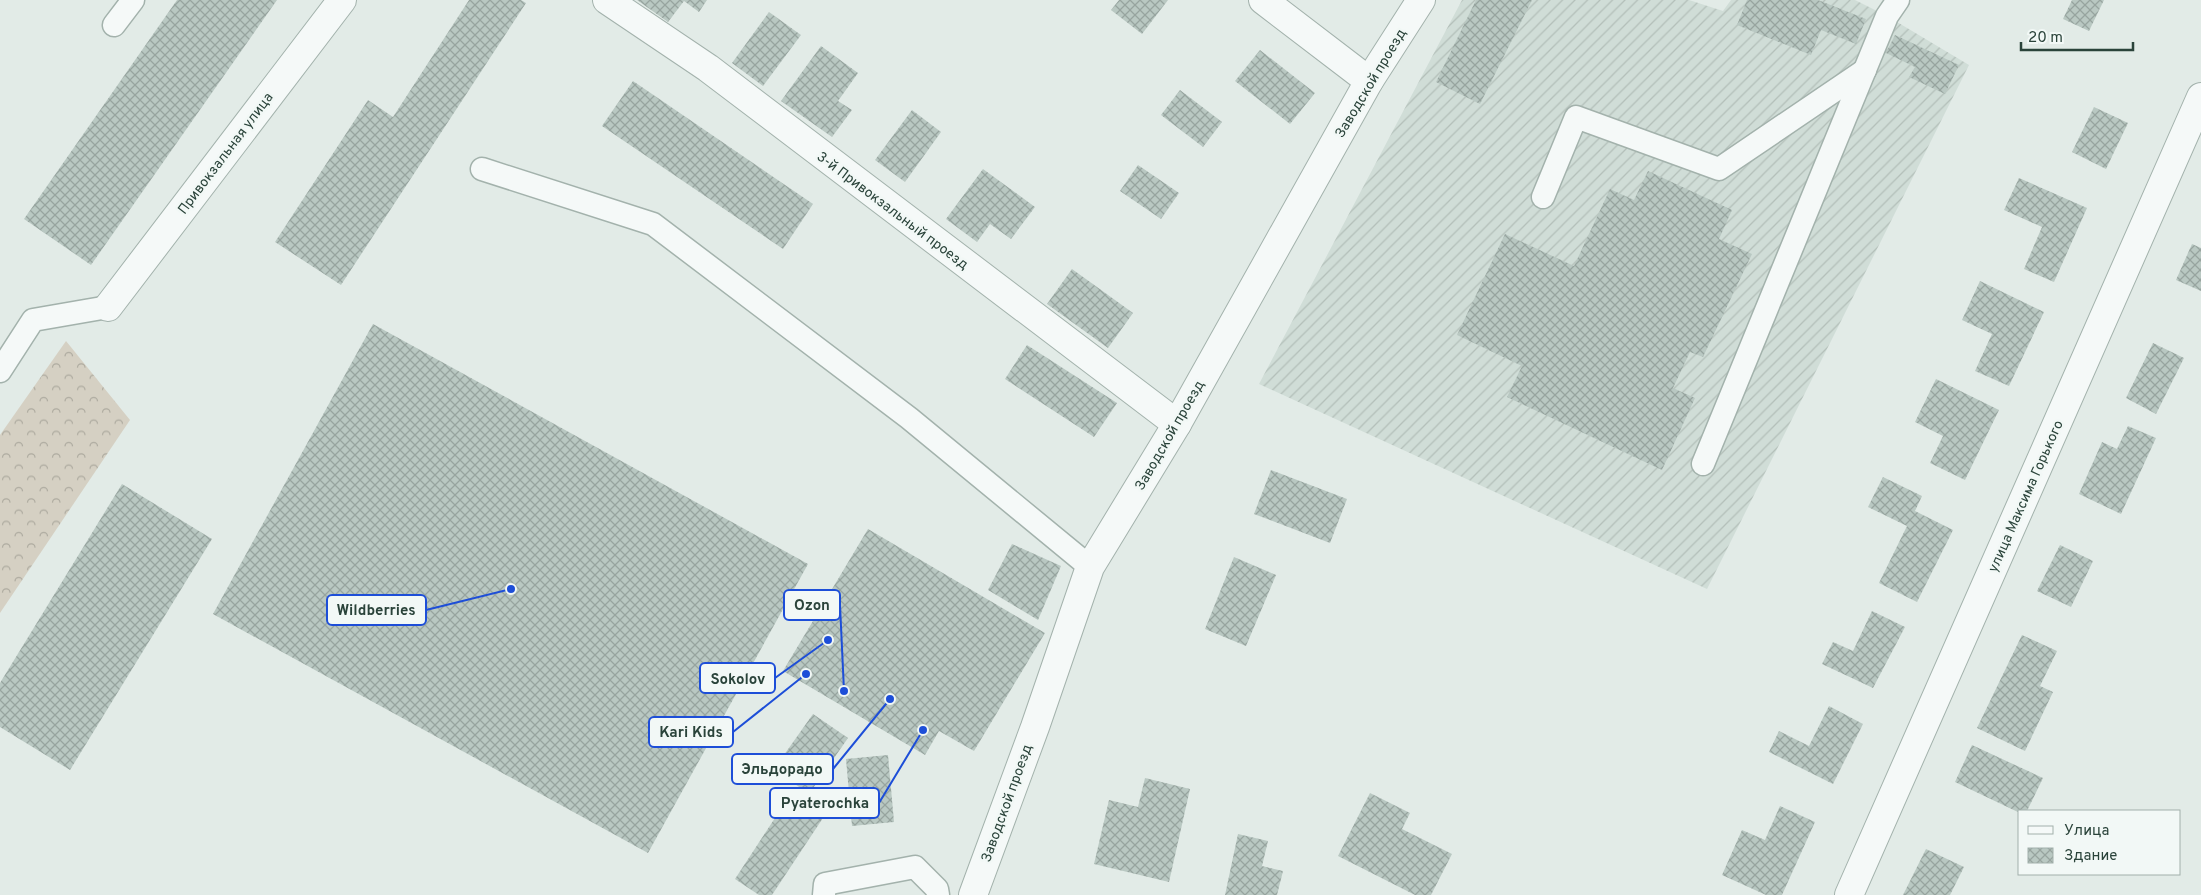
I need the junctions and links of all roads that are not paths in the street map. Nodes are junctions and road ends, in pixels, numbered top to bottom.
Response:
1 (133, 0) edge
2 (342, 0) edge
3 (607, 0) edge
4 (1263, 0) edge
5 (1421, 0) edge
6 (1898, 0) edge
7 (114, 25) dead end
8 (1864, 70) junction
9 (1369, 81) junction
10 (2201, 97) edge
11 (482, 168) dead end
12 (1543, 197) dead end
13 (108, 307) joint
14 (0, 371) edge
15 (1177, 424) junction
16 (1703, 464) dead end
17 (1090, 568) junction
18 (824, 895) edge
19 (938, 895) edge
20 (973, 895) edge
21 (1849, 895) edge

1 - 7 lane
2 - 13 street, Привокзальная улица
3 - 15 street, 3-й Привокзальный проезд
4 - 9 street
5 - 9 street, Заводской проезд
6 - 8 lane
8 - 12 lane
8 - 16 lane
9 - 15 street, Заводской проезд
10 - 21 street, улица Максима Горького
11 - 17 lane
13 - 14 lane
15 - 17 street, Заводской проезд
17 - 20 street, Заводской проезд
18 - 19 lane

